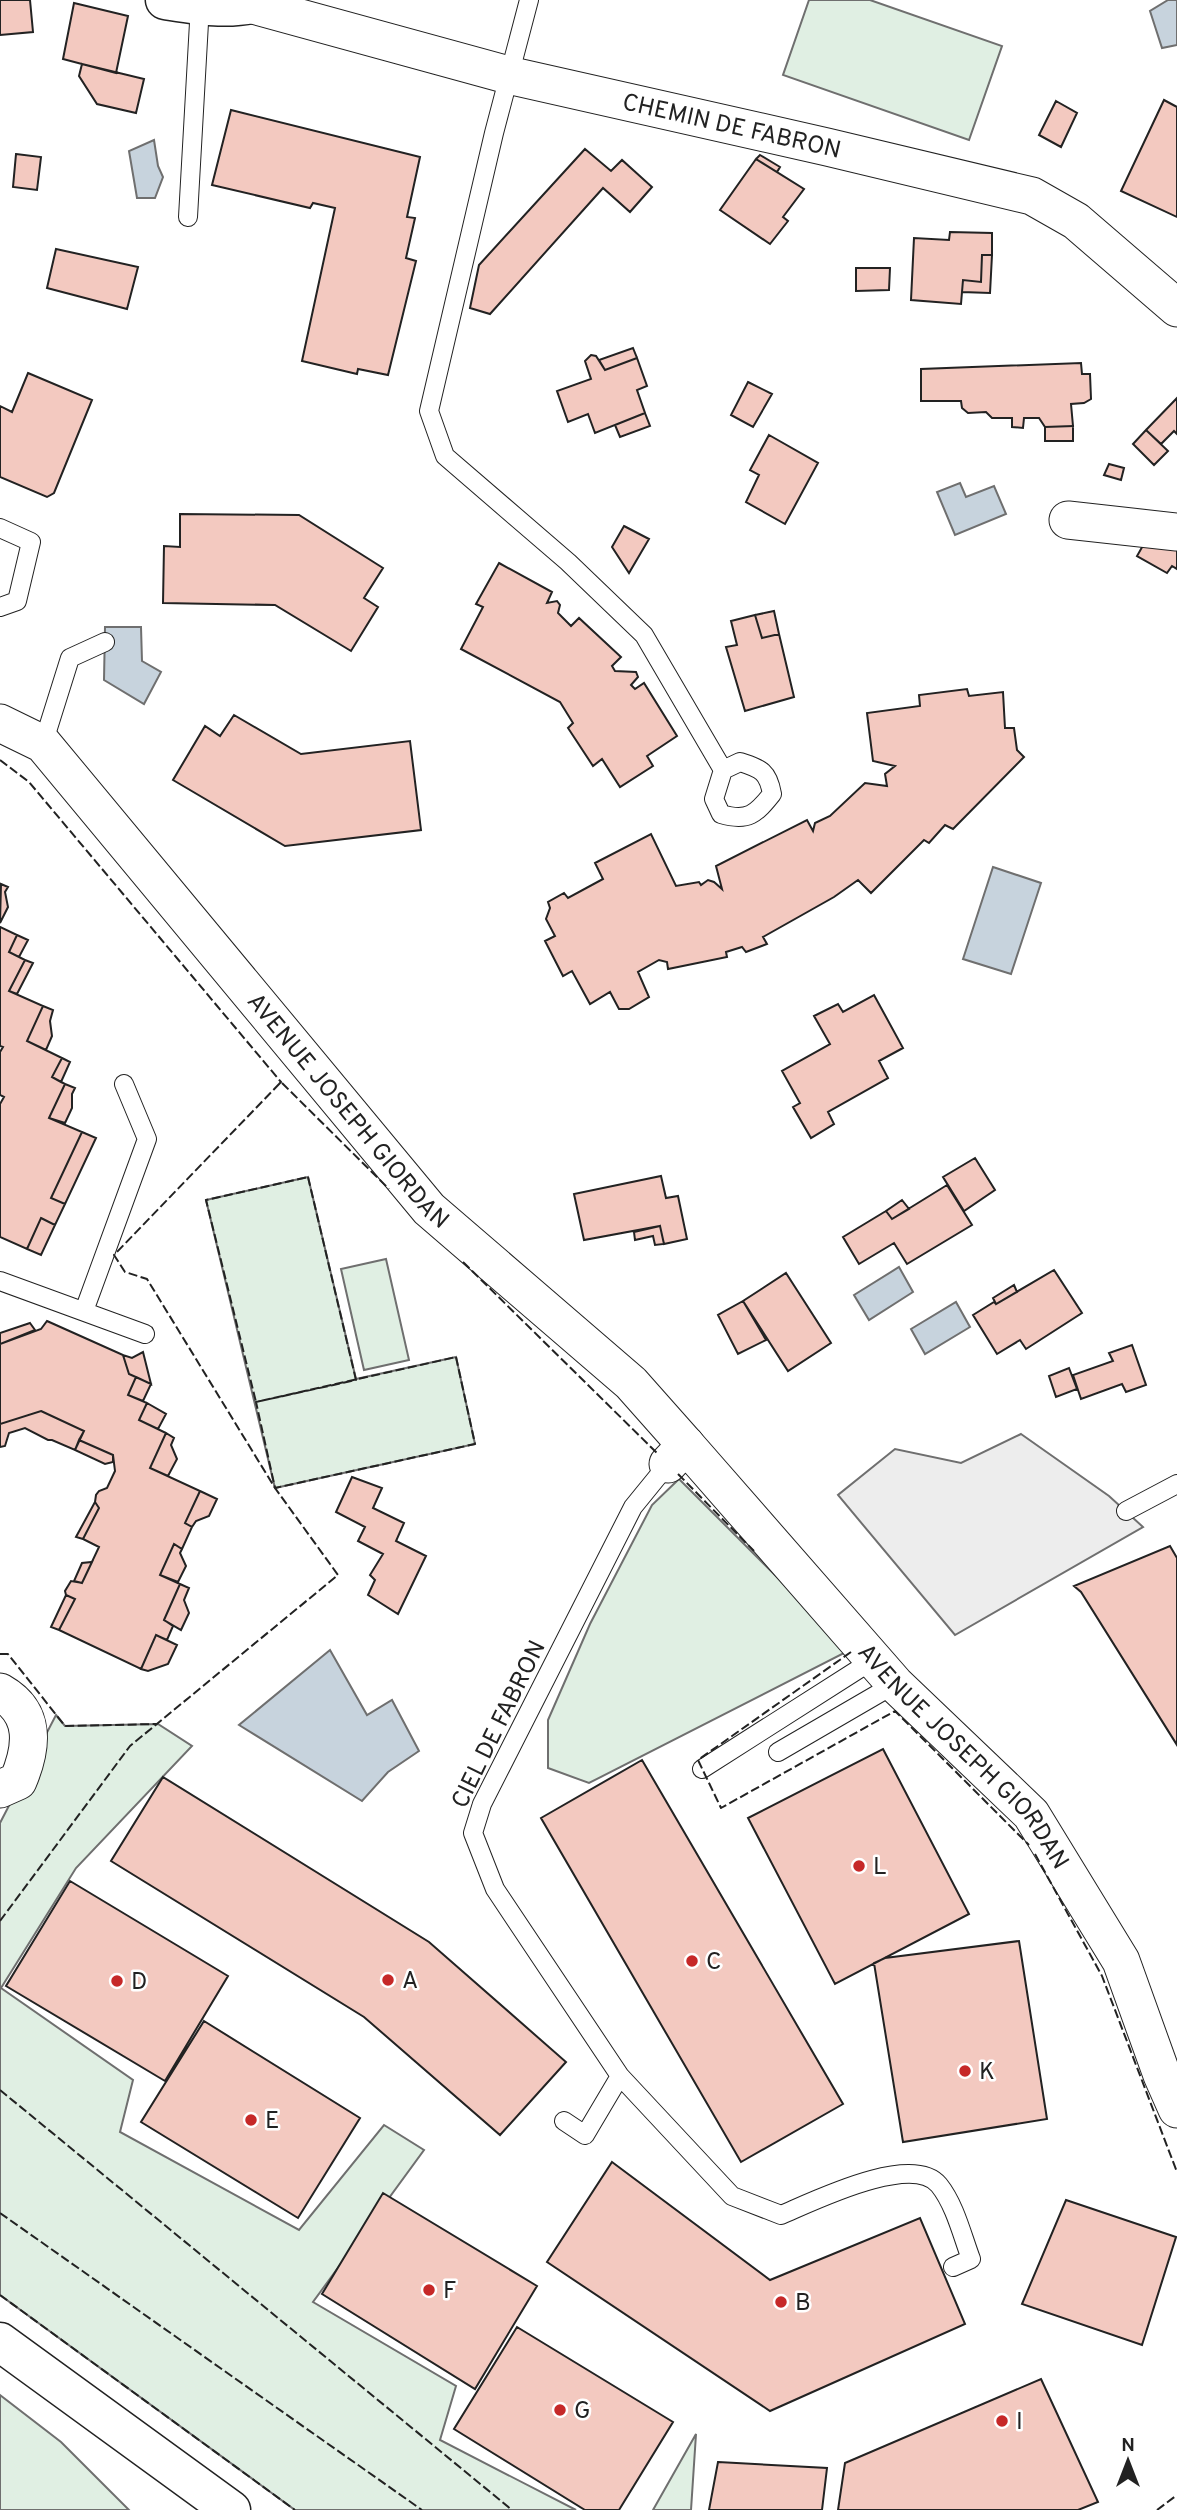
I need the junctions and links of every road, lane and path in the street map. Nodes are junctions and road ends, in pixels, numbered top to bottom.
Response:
1 (529, 0) edge
2 (259, 2) edge
3 (182, 3) edge
4 (508, 75) junction
5 (188, 217) dead end
6 (1177, 308) edge
7 (1069, 520) dead end
8 (0, 528) edge
9 (1177, 532) edge
10 (0, 607) edge
11 (105, 642) dead end
12 (0, 723) edge
13 (43, 744) junction
14 (723, 770) dead end
15 (124, 1084) dead end
16 (0, 1281) edge
17 (84, 1311) junction
18 (145, 1334) dead end
19 (677, 1455) junction
20 (1177, 1484) edge
21 (1126, 1511) dead end
22 (884, 1672) junction
23 (0, 1692) edge
24 (778, 1752) dead end
25 (702, 1769) dead end
26 (0, 1789) edge
27 (620, 2076) junction
28 (1177, 2109) edge
29 (564, 2121) dead end
30 (953, 2267) dead end
31 (0, 2342) edge
32 (232, 2510) edge

1 - 4 lane
2 - 3 street
2 - 4 street, CHEMIN DE FABRON
3 - 5 lane
4 - 6 street, CHEMIN DE FABRON
4 - 14 lane
7 - 9 street
8 - 10 lane
11 - 13 lane
12 - 13 street
13 - 19 street, AVENUE JOSEPH GIORDAN
15 - 17 lane
16 - 17 lane
17 - 18 lane
19 - 22 street, AVENUE JOSEPH GIORDAN
19 - 27 lane, CIEL DE FABRON
20 - 21 lane
22 - 24 lane
22 - 25 lane
22 - 28 street, AVENUE JOSEPH GIORDAN
23 - 26 street
27 - 29 lane
27 - 30 lane, CIEL DE FABRON
31 - 32 street

